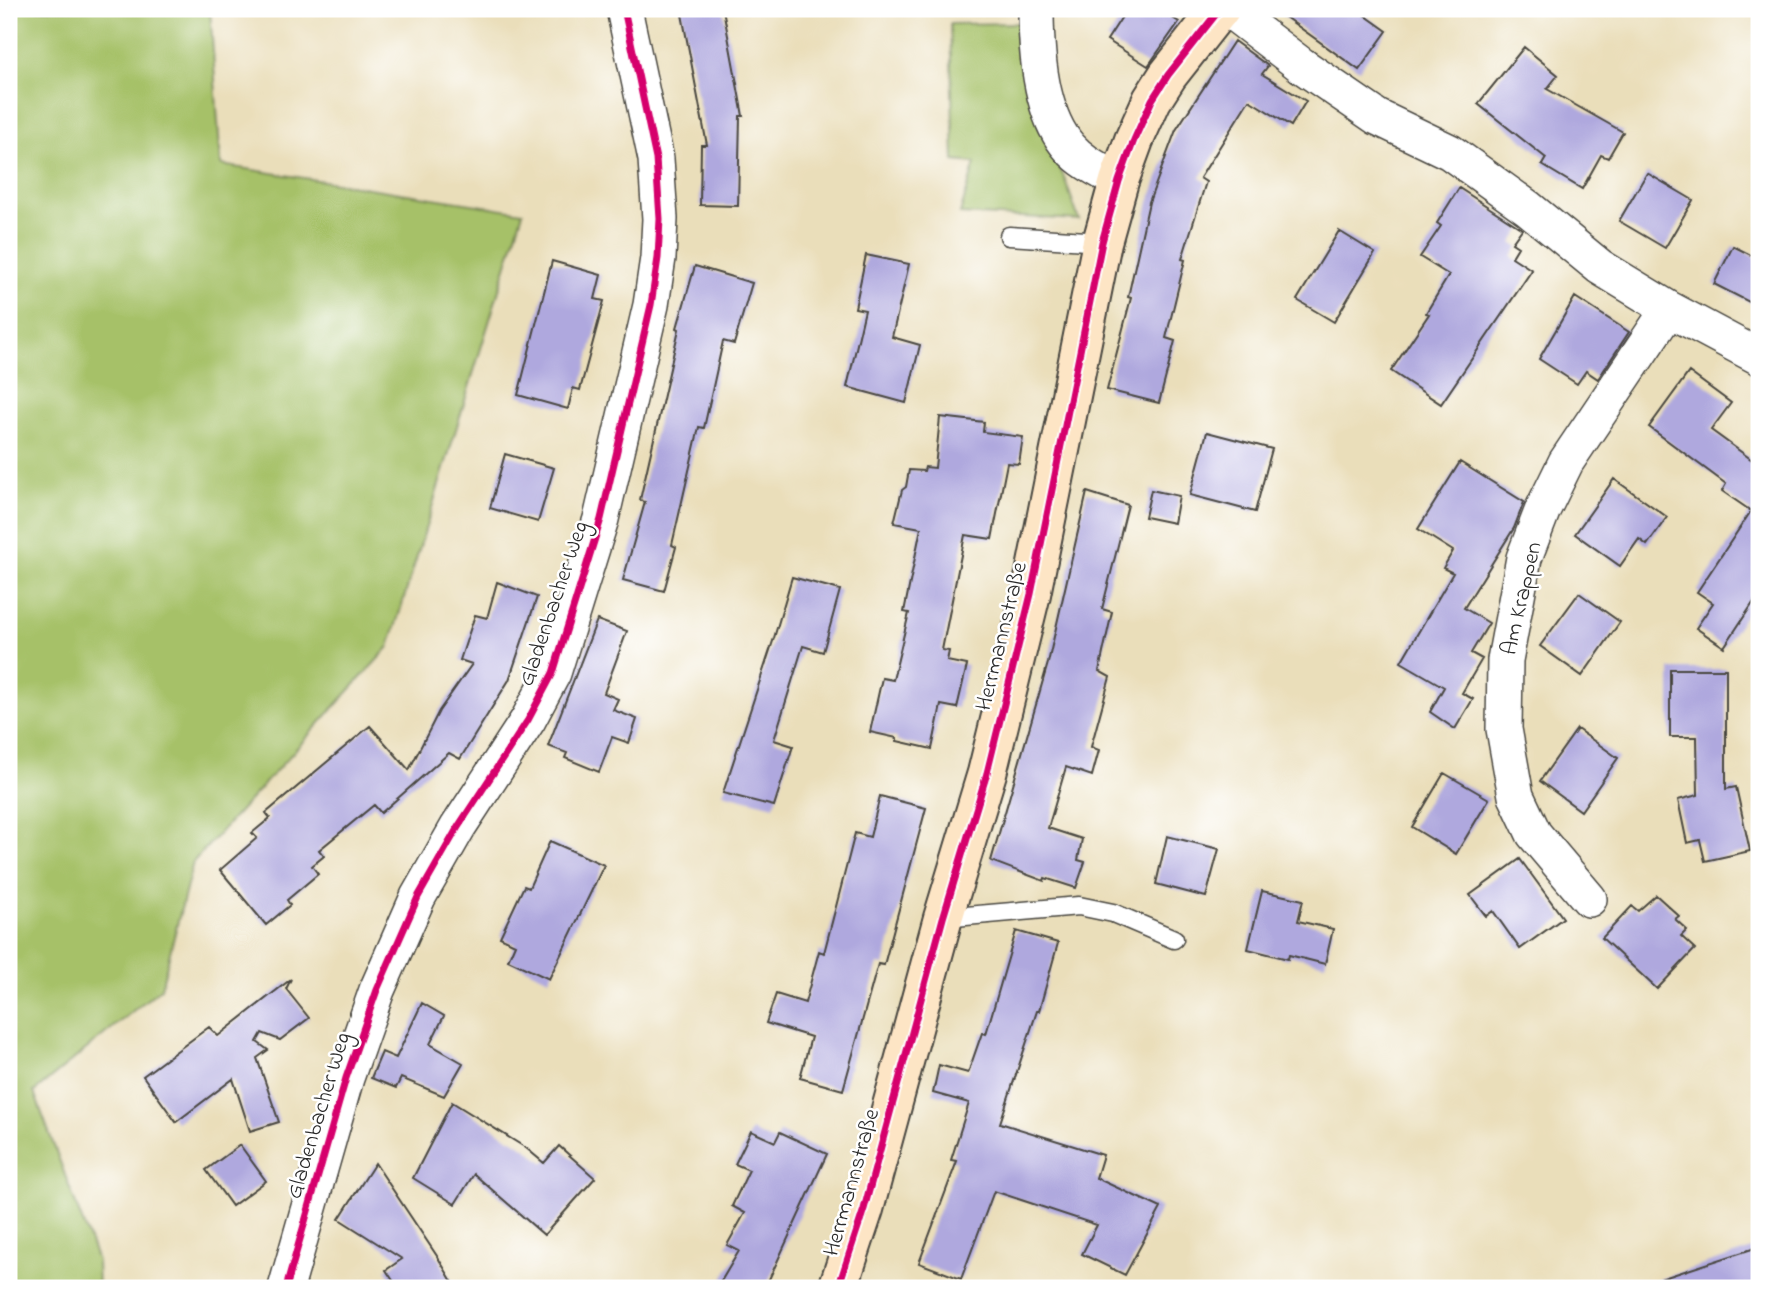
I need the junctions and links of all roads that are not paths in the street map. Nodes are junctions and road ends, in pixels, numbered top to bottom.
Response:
1 (624, 9) edge
2 (1037, 9) edge
3 (1220, 9) edge
4 (1228, 9) edge
5 (1119, 181) junction
6 (1009, 236) dead end
7 (1102, 242) junction
8 (1669, 309) junction
9 (1759, 357) edge
10 (1589, 899) dead end
11 (943, 918) junction
12 (1174, 939) dead end
13 (286, 1288) edge
14 (838, 1288) edge

1 - 13 street, Gladenbacher Weg
2 - 5 street
3 - 5 street, Herrmannstraße
4 - 8 street
5 - 7 street, Herrmannstraße
6 - 7 lane
7 - 11 street, Herrmannstraße
8 - 9 street
8 - 10 street, Am Krappen
11 - 12 lane
11 - 14 street, Herrmannstraße

